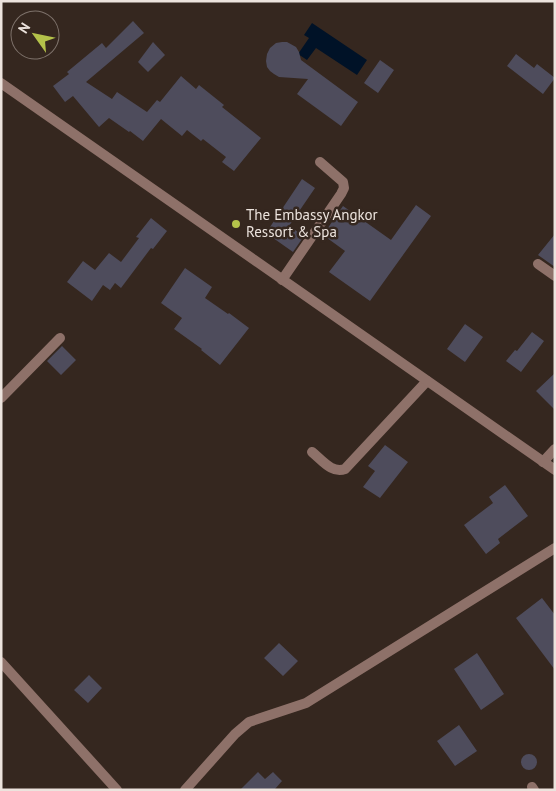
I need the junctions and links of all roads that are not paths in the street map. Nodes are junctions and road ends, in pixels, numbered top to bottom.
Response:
1 (1, 83) edge
2 (320, 162) dead end
3 (538, 264) dead end
4 (555, 276) edge
5 (282, 280) junction
6 (60, 338) dead end
7 (427, 381) junction
8 (1, 398) edge
9 (555, 450) edge
10 (312, 452) dead end
11 (543, 462) junction
12 (555, 470) edge
13 (555, 548) edge
14 (1, 662) edge
15 (117, 790) edge
16 (185, 790) edge

1 - 5 street
2 - 5 street
3 - 4 street
5 - 7 street
6 - 8 street
7 - 10 street
7 - 11 street
9 - 11 street
11 - 12 street
13 - 16 street
14 - 15 street

